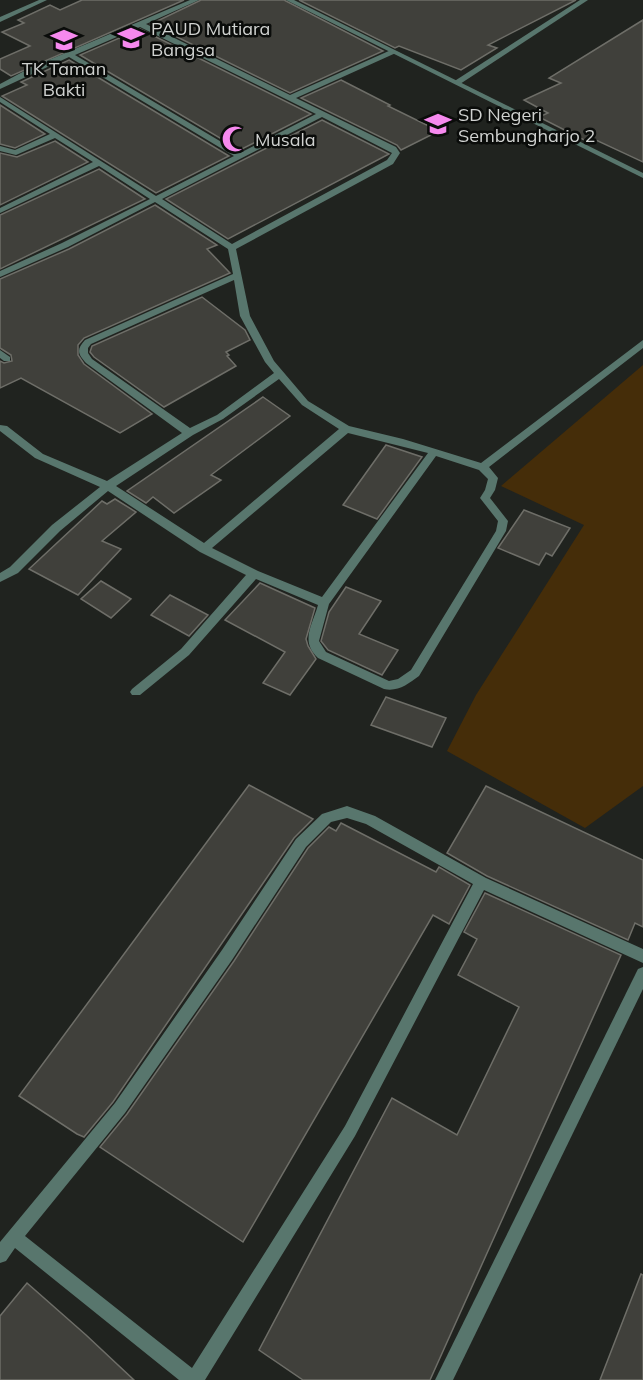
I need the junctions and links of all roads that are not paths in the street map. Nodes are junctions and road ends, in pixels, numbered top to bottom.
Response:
1 (44, 0) edge
2 (196, 0) edge
3 (290, 0) edge
4 (585, 0) edge
5 (0, 20) edge
6 (142, 25) junction
7 (394, 52) junction
8 (70, 55) junction
9 (457, 82) junction
10 (0, 87) edge
11 (291, 98) junction
12 (0, 99) edge
13 (321, 115) junction
14 (55, 135) junction
15 (0, 148) edge
16 (240, 156) junction
17 (100, 162) junction
18 (643, 176) edge
19 (158, 198) junction
20 (0, 211) edge
21 (232, 248) junction
22 (0, 274) edge
23 (236, 276) junction
24 (643, 343) edge
25 (280, 374) junction
26 (3, 428) dead end
27 (346, 429) junction
28 (189, 433) junction
29 (434, 452) junction
30 (483, 467) junction
31 (108, 486) junction
32 (204, 549) junction
33 (254, 574) junction
34 (0, 578) edge
35 (324, 603) junction
36 (136, 692) dead end
37 (481, 882) junction
38 (643, 956) edge
39 (643, 974) edge
40 (14, 1237) junction
41 (0, 1255) edge
42 (194, 1380) edge
43 (444, 1380) edge

1 - 5 street
2 - 6 street
3 - 7 street
4 - 9 street
6 - 8 street
6 - 11 street
7 - 9 street
7 - 11 street
8 - 10 street
8 - 16 street
9 - 18 street
11 - 13 street
12 - 14 street
13 - 16 street
13 - 21 street
14 - 15 street
14 - 17 street
16 - 19 street
17 - 19 street
17 - 20 street
19 - 21 street
19 - 22 street
21 - 23 street
23 - 25 street
23 - 28 street
24 - 30 street
25 - 27 street
25 - 28 street
26 - 31 street
27 - 29 street
27 - 32 street
28 - 31 street
29 - 30 street
29 - 35 street
30 - 35 street
31 - 32 street
31 - 34 street
32 - 33 street
33 - 35 street
33 - 36 street
37 - 38 street
37 - 40 street
37 - 42 street
39 - 43 street
40 - 41 street
40 - 42 street

